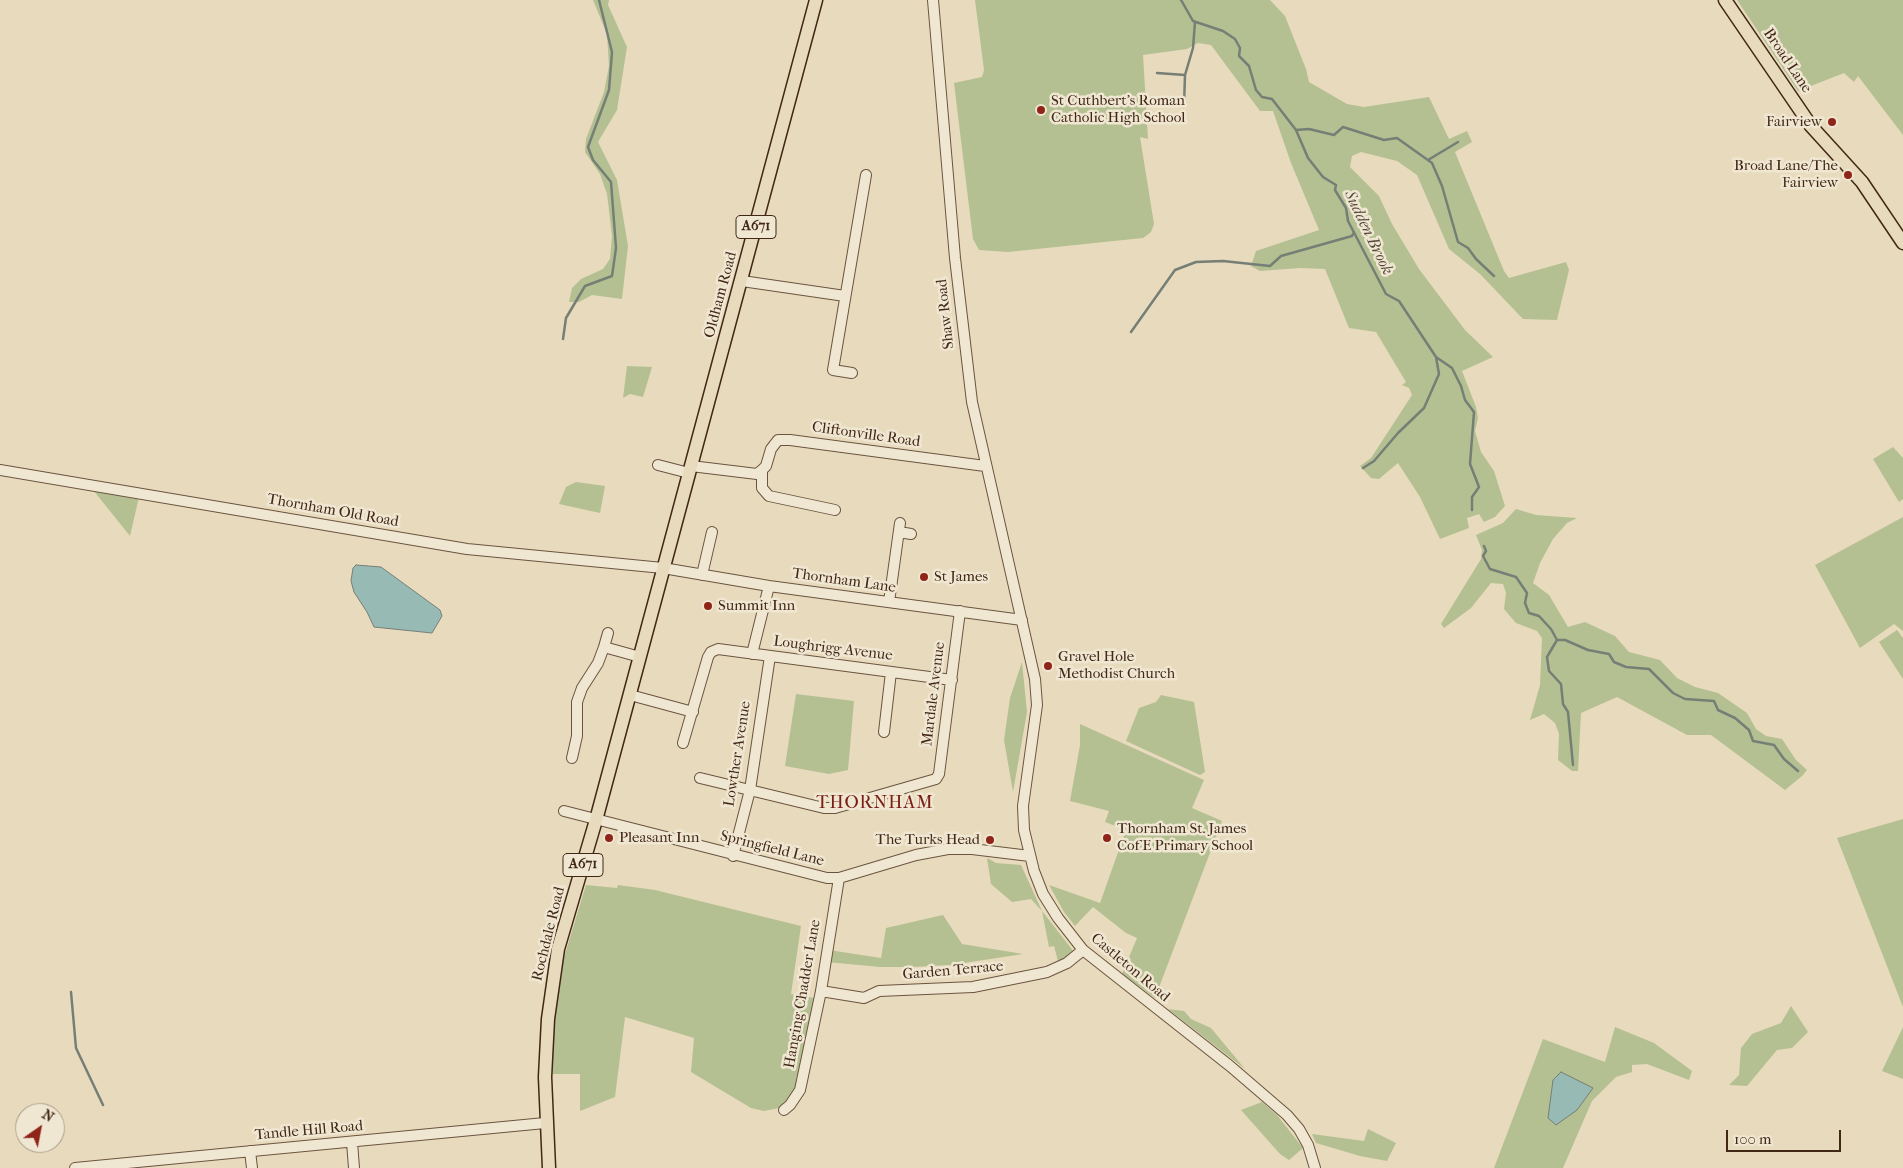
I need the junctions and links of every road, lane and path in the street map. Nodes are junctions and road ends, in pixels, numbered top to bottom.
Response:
1 (816, 0) edge
2 (934, 0) edge
3 (1725, 0) edge
4 (866, 175) dead end
5 (1900, 238) edge
6 (742, 281) junction
7 (845, 296) junction
8 (852, 373) dead end
9 (658, 465) dead end
10 (985, 466) junction
11 (690, 469) junction
12 (0, 470) edge
13 (762, 470) junction
14 (835, 510) dead end
15 (712, 532) dead end
16 (911, 534) dead end
17 (663, 568) junction
18 (702, 575) junction
19 (769, 586) junction
20 (890, 602) junction
21 (960, 611) junction
22 (1022, 620) junction
23 (608, 633) dead end
24 (604, 647) junction
25 (752, 654) junction
26 (770, 656) junction
27 (640, 657) junction
28 (891, 672) junction
29 (952, 680) junction
30 (630, 694) junction
31 (693, 712) junction
32 (884, 732) dead end
33 (683, 743) dead end
34 (572, 758) dead end
35 (700, 778) dead end
36 (750, 790) junction
37 (564, 811) dead end
38 (596, 820) junction
39 (733, 856) junction
40 (1030, 856) junction
41 (839, 878) junction
42 (1083, 950) junction
43 (821, 991) junction
44 (784, 1110) dead end
45 (546, 1123) junction
46 (352, 1142) junction
47 (250, 1151) junction
48 (103, 1167) edge
49 (75, 1168) edge
50 (252, 1168) edge
51 (354, 1168) edge
52 (549, 1168) edge
53 (1315, 1168) edge

1 - 6 main road, Oldham Road / A671
2 - 10 street, Shaw Road
3 - 5 main road, Broad Lane
4 - 7 street
6 - 7 street
6 - 11 main road, Oldham Road / A671
7 - 8 street
9 - 11 street
10 - 13 street, Cliftonville Road
10 - 22 street, Shaw Road
11 - 13 street
11 - 17 main road, Oldham Road / A671
12 - 17 street, Thornham Old Road
13 - 14 street
15 - 18 street
16 - 20 street
17 - 18 street, Thornham Lane
17 - 27 main road, Rochdale Road / A671
18 - 19 street, Thornham Lane
19 - 20 street, Thornham Lane
19 - 25 street
20 - 21 street, Thornham Lane
21 - 22 street, Thornham Lane
21 - 29 street, Mardale Avenue
22 - 40 street, Castleton Road
23 - 24 street
24 - 27 street
24 - 34 street
25 - 26 street, Loughrigg Avenue
25 - 31 street, Loughrigg Avenue
26 - 28 street, Loughrigg Avenue
26 - 36 street, Lowther Avenue
27 - 30 main road, Rochdale Road / A671
28 - 29 street, Loughrigg Avenue
28 - 32 street
29 - 36 street, Mardale Avenue
30 - 31 street
30 - 38 main road, Rochdale Road / A671
31 - 33 street
35 - 36 street
36 - 39 street, Lowther Avenue
37 - 38 street, Springfield Lane
38 - 39 street, Springfield Lane
38 - 45 main road, Rochdale Road / A671
39 - 41 street, Springfield Lane
40 - 41 street, Springfield Lane
40 - 42 street, Castleton Road
41 - 43 street, Hanging Chadder Lane
42 - 43 street, Garden Terrace
42 - 53 street, Castleton Road
43 - 44 street, Hanging Chadder Lane
45 - 46 street, Tandle Hill Road
45 - 52 main road, Rochdale Road / A671
46 - 47 street, Tandle Hill Road
46 - 51 street
47 - 48 street, Tandle Hill Road
47 - 50 street
48 - 49 street, Tandle Hill Road

